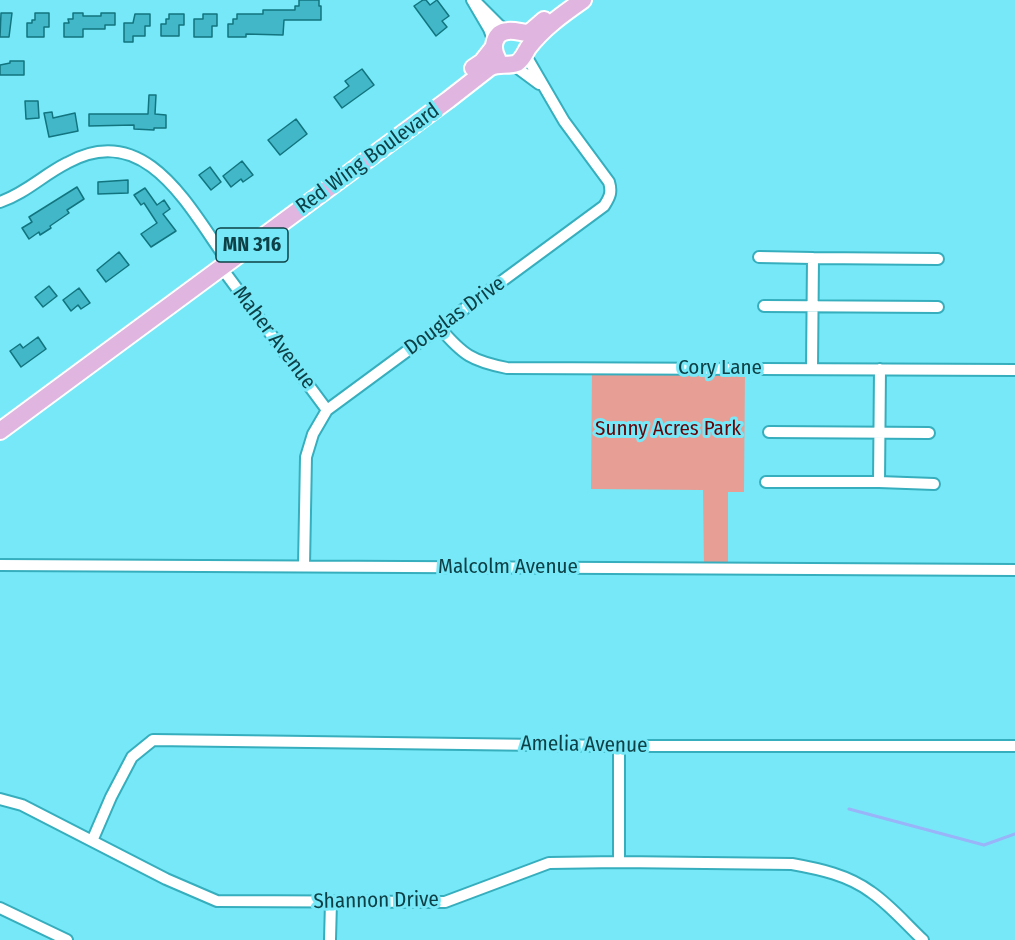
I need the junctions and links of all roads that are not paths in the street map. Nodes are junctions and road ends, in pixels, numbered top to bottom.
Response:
1 (473, 0) edge
2 (565, 0) edge
3 (583, 0) edge
4 (512, 31) junction
5 (494, 45) junction
6 (517, 58) junction
7 (0, 202) edge
8 (759, 257) dead end
9 (813, 258) junction
10 (938, 259) dead end
11 (223, 261) junction
12 (764, 306) dead end
13 (812, 307) junction
14 (938, 307) dead end
15 (440, 328) junction
16 (812, 369) junction
17 (880, 369) junction
18 (1015, 370) edge
19 (327, 410) junction
20 (0, 418) edge
21 (0, 430) edge
22 (769, 432) dead end
23 (879, 433) junction
24 (929, 433) dead end
25 (766, 482) dead end
26 (879, 482) junction
27 (934, 484) dead end
28 (0, 565) edge
29 (304, 566) junction
30 (1015, 570) edge
31 (619, 746) junction
32 (1015, 746) edge
33 (0, 799) edge
34 (92, 842) junction
35 (619, 862) junction
36 (331, 902) junction
37 (0, 908) edge
38 (67, 940) edge
39 (330, 940) edge
40 (923, 940) edge

1 - 4 street
1 - 5 street
2 - 4 main road, Red Wing Boulevard / MN 316
3 - 6 main road, Red Wing Boulevard / MN 316
4 - 5 main road, Red Wing Boulevard / MN 316
4 - 6 main road
5 - 6 main road
5 - 11 main road, Red Wing Boulevard / MN 316
6 - 11 main road, Red Wing Boulevard / MN 316
6 - 15 street, Douglas Drive
7 - 11 street, Maher Avenue
8 - 9 street
9 - 10 street
9 - 13 street
11 - 19 street, Maher Avenue
11 - 20 main road, Red Wing Boulevard / MN 316
11 - 21 main road, Red Wing Boulevard / MN 316
12 - 13 street
13 - 14 street
13 - 16 street
15 - 16 street, Cory Lane
15 - 19 street, Douglas Drive
16 - 17 street, Cory Lane
17 - 18 street, Cory Lane
17 - 23 street
19 - 29 street, Douglas Drive
22 - 23 street
23 - 24 street
23 - 26 street
25 - 26 street
26 - 27 street
28 - 29 street, Malcolm Avenue
29 - 30 street, Malcolm Avenue
31 - 32 street, Amelia Avenue
31 - 34 street, Amelia Avenue
31 - 35 street
33 - 34 street, Shannon Drive
34 - 36 street, Shannon Drive
35 - 36 street, Shannon Drive
35 - 40 street, Shannon Drive
36 - 39 street
37 - 38 street

